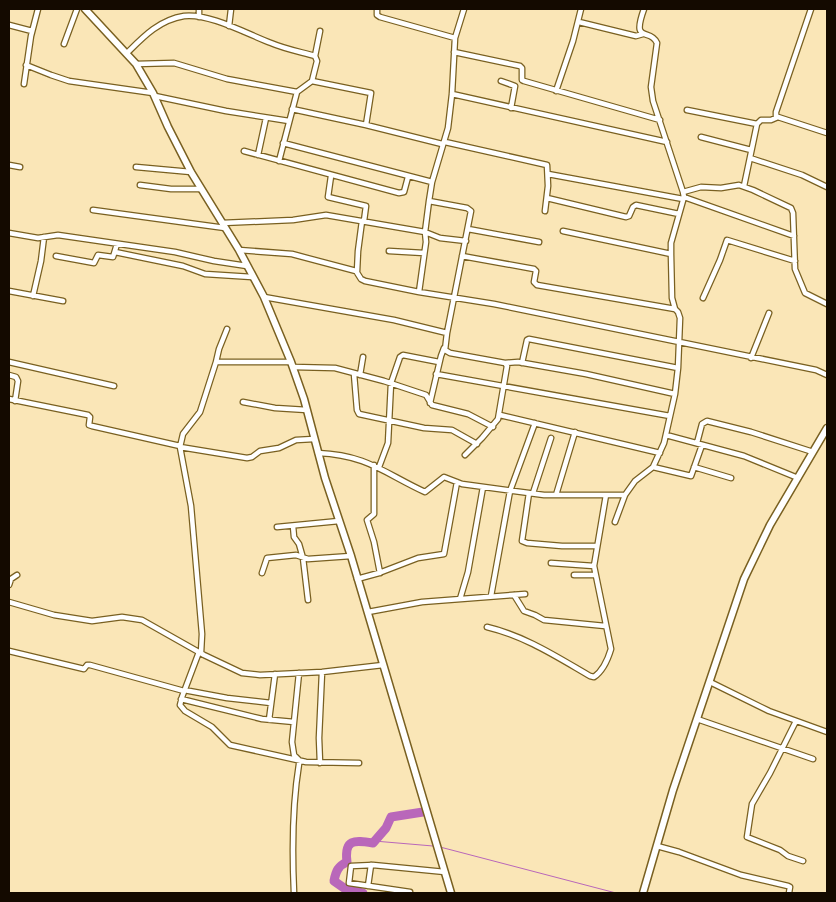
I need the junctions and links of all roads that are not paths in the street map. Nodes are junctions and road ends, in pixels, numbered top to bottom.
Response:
1 (38, 9) edge
2 (76, 9) edge
3 (85, 9) edge
4 (199, 9) edge
5 (231, 9) edge
6 (377, 9) edge
7 (464, 9) edge
8 (581, 9) edge
9 (644, 9) edge
10 (811, 9) edge
11 (90, 11) edge
12 (199, 17) junction
13 (578, 22) junction
14 (9, 26) edge
15 (229, 26) junction
16 (32, 31) junction
17 (320, 31) dead end
18 (643, 34) junction
19 (455, 38) junction
20 (64, 44) dead end
21 (454, 52) junction
22 (127, 53) junction
23 (315, 56) junction
24 (136, 64) junction
25 (26, 65) junction
26 (312, 81) junction
27 (502, 81) dead end
28 (24, 84) dead end
29 (556, 91) junction
30 (297, 92) junction
31 (452, 94) junction
32 (154, 95) junction
33 (511, 108) junction
34 (292, 109) junction
35 (686, 110) dead end
36 (776, 117) junction
37 (266, 118) junction
38 (660, 120) junction
39 (289, 121) junction
40 (757, 124) junction
41 (366, 125) junction
42 (827, 133) edge
43 (700, 137) dead end
44 (667, 142) junction
45 (283, 143) junction
46 (444, 143) junction
47 (751, 150) junction
48 (244, 152) dead end
49 (258, 155) junction
50 (750, 158) junction
51 (279, 161) junction
52 (9, 165) edge
53 (20, 167) dead end
54 (136, 167) dead end
55 (191, 172) junction
56 (548, 174) junction
57 (331, 176) junction
58 (408, 177) junction
59 (432, 182) junction
60 (140, 185) dead end
61 (744, 186) junction
62 (827, 187) edge
63 (201, 189) junction
64 (683, 196) junction
65 (547, 198) junction
66 (429, 201) junction
67 (93, 210) dead end
68 (545, 211) dead end
69 (679, 214) junction
70 (363, 221) junction
71 (223, 226) junction
72 (468, 228) junction
73 (563, 231) dead end
74 (425, 232) junction
75 (9, 233) edge
76 (794, 236) junction
77 (44, 237) junction
78 (466, 241) junction
79 (539, 242) dead end
80 (117, 244) junction
81 (239, 250) junction
82 (390, 251) dead end
83 (115, 252) junction
84 (424, 253) junction
85 (671, 254) junction
86 (56, 256) dead end
87 (462, 256) junction
88 (795, 261) junction
89 (247, 266) junction
90 (358, 272) junction
91 (252, 276) junction
92 (9, 291) edge
93 (419, 292) junction
94 (33, 296) junction
95 (264, 297) junction
96 (454, 297) junction
97 (703, 298) dead end
98 (63, 301) dead end
99 (827, 304) edge
100 (675, 309) junction
101 (769, 313) dead end
102 (227, 329) dead end
103 (447, 333) junction
104 (680, 342) junction
105 (444, 348) junction
106 (363, 357) dead end
107 (751, 358) junction
108 (9, 362) edge
109 (216, 362) junction
110 (439, 362) junction
111 (522, 363) junction
112 (292, 364) junction
113 (504, 364) junction
114 (678, 368) junction
115 (436, 374) junction
116 (9, 375) edge
117 (357, 375) junction
118 (827, 375) edge
119 (391, 384) junction
120 (114, 386) dead end
121 (504, 386) junction
122 (675, 394) junction
123 (9, 399) edge
124 (15, 400) junction
125 (243, 402) dead end
126 (430, 404) junction
127 (307, 410) junction
128 (500, 414) junction
129 (670, 416) junction
130 (390, 420) junction
131 (535, 423) junction
132 (492, 427) junction
133 (827, 428) edge
134 (575, 432) junction
135 (666, 435) junction
136 (551, 438) dead end
137 (314, 439) junction
138 (477, 444) junction
139 (699, 444) junction
140 (180, 446) junction
141 (660, 452) junction
142 (813, 452) junction
143 (318, 453) junction
144 (466, 456) dead end
145 (377, 466) junction
146 (653, 467) junction
147 (694, 467) junction
148 (731, 478) dead end
149 (798, 478) junction
150 (457, 482) junction
151 (483, 487) junction
152 (510, 491) junction
153 (531, 493) junction
154 (556, 495) junction
155 (606, 495) junction
156 (625, 495) junction
157 (339, 521) junction
158 (615, 522) dead end
159 (292, 526) junction
160 (277, 527) dead end
161 (596, 546) junction
162 (351, 556) junction
163 (302, 558) junction
164 (551, 563) dead end
165 (594, 566) junction
166 (262, 573) dead end
167 (380, 573) junction
168 (17, 575) dead end
169 (574, 575) dead end
170 (595, 575) junction
171 (358, 579) junction
172 (9, 585) edge
173 (525, 594) dead end
174 (514, 595) junction
175 (491, 596) junction
176 (460, 599) junction
177 (308, 600) dead end
178 (9, 602) edge
179 (368, 612) junction
180 (605, 626) junction
181 (487, 627) dead end
182 (9, 651) edge
183 (200, 653) junction
184 (384, 665) junction
185 (322, 672) junction
186 (299, 673) junction
187 (274, 674) junction
188 (710, 682) junction
189 (184, 691) junction
190 (181, 699) junction
191 (271, 703) junction
192 (698, 719) junction
193 (270, 720) junction
194 (796, 721) junction
195 (294, 722) junction
196 (827, 732) edge
197 (782, 748) junction
198 (813, 759) dead end
199 (299, 760) junction
200 (320, 763) junction
201 (359, 763) dead end
202 (656, 846) junction
203 (803, 862) dead end
204 (371, 865) junction
205 (445, 872) junction
206 (368, 886) junction
207 (410, 892) edge
208 (294, 893) edge
209 (451, 893) edge
210 (643, 893) edge
211 (789, 893) edge

1 - 16 street
2 - 20 street
3 - 11 street
4 - 12 street
5 - 15 street
6 - 19 street
7 - 19 street
8 - 13 street
9 - 18 street
10 - 36 street
11 - 22 street
12 - 15 street
12 - 22 street
13 - 18 street
13 - 29 street
14 - 16 street
15 - 23 street
16 - 25 street
17 - 23 street
18 - 38 street
19 - 21 street
21 - 29 street
21 - 31 street
22 - 24 street
23 - 26 street
24 - 30 street
24 - 32 street
25 - 28 street
25 - 32 street
26 - 30 street
26 - 41 street
27 - 33 street
29 - 38 street
30 - 34 street
31 - 33 street
31 - 46 street
32 - 37 street
32 - 55 street
33 - 44 street
34 - 39 street
34 - 41 street
35 - 40 street
36 - 40 street
36 - 42 street
37 - 39 street
37 - 49 street
38 - 44 street
39 - 45 street
40 - 47 street
41 - 46 street
43 - 47 street
44 - 64 street
45 - 51 street
45 - 58 street
46 - 56 street
46 - 59 street
47 - 50 street
48 - 49 street
49 - 51 street
50 - 61 street
50 - 62 street
51 - 57 street
52 - 53 street
54 - 55 street
55 - 63 street
56 - 64 street
56 - 65 street
57 - 58 street
57 - 70 street
58 - 59 street
59 - 66 street
60 - 63 street
61 - 64 street
61 - 76 street
63 - 71 street
64 - 69 street
64 - 76 street
65 - 68 street
65 - 69 street
66 - 72 street
66 - 74 street
67 - 71 street
69 - 85 street
70 - 71 street
70 - 74 street
70 - 90 street
71 - 81 street
72 - 78 street
72 - 79 street
73 - 85 street
74 - 78 street
74 - 84 street
75 - 77 street
76 - 88 street
77 - 80 street
77 - 94 street
78 - 87 street
80 - 83 street
80 - 89 street
81 - 89 street
81 - 90 street
82 - 84 street
83 - 86 street
83 - 91 street
84 - 93 street
85 - 100 street
87 - 96 street
87 - 100 street
88 - 97 street
88 - 99 street
89 - 91 street
90 - 93 street
91 - 95 street
92 - 94 street
93 - 96 street
94 - 98 street
95 - 103 street
95 - 112 street
96 - 103 street
96 - 104 street
100 - 104 street
101 - 107 street
102 - 109 street
103 - 105 street
104 - 107 street
104 - 114 street
105 - 110 street
105 - 113 street
106 - 117 street
107 - 118 street
108 - 120 street
109 - 112 street
109 - 140 street
110 - 115 street
110 - 119 street
111 - 113 street
111 - 114 street
111 - 122 street
112 - 117 street
112 - 127 street
113 - 121 street
114 - 122 street
115 - 121 street
115 - 126 street
116 - 124 street
117 - 119 street
117 - 130 street
119 - 126 street
119 - 130 street
121 - 128 street
121 - 129 street
122 - 129 street
123 - 124 street
124 - 140 street
125 - 127 street
126 - 132 street
127 - 137 street
128 - 131 street
128 - 132 street
129 - 135 street
130 - 138 street
130 - 145 street
131 - 134 street
131 - 152 street
132 - 138 street
133 - 142 street
134 - 141 street
134 - 154 street
135 - 139 street
135 - 141 street
136 - 153 street
137 - 140 street
137 - 143 street
138 - 144 street
139 - 142 street
139 - 147 street
139 - 149 street
140 - 183 street
141 - 146 street
142 - 149 street
143 - 145 street
143 - 157 street
145 - 150 street
145 - 167 street
146 - 147 street
146 - 156 street
147 - 148 street
149 - 188 street
150 - 151 street
150 - 167 street
151 - 152 street
151 - 176 street
152 - 153 street
152 - 175 street
153 - 154 street
153 - 161 street
154 - 155 street
155 - 156 street
155 - 161 street
156 - 158 street
157 - 159 street
157 - 162 street
159 - 160 street
159 - 163 street
161 - 165 street
162 - 163 street
162 - 171 street
163 - 166 street
163 - 177 street
164 - 165 street
165 - 170 street
167 - 171 street
168 - 172 street
169 - 170 street
170 - 180 street
171 - 179 street
173 - 174 street
174 - 175 street
174 - 180 street
175 - 176 street
176 - 179 street
178 - 183 street
179 - 184 street
180 - 181 street
182 - 189 street
183 - 187 street
183 - 189 street
184 - 185 street
184 - 205 street
185 - 186 street
185 - 200 street
186 - 187 street
186 - 195 street
187 - 191 street
188 - 192 street
188 - 194 street
189 - 190 street
189 - 191 street
190 - 193 street
190 - 199 street
191 - 193 street
192 - 197 street
192 - 202 street
193 - 195 street
194 - 196 street
194 - 197 street
195 - 199 street
197 - 198 street
197 - 203 street
199 - 200 street
199 - 208 street
200 - 201 street
202 - 210 street
202 - 211 street
204 - 205 street
204 - 206 street
204 - 206 street
205 - 209 street
206 - 207 street

